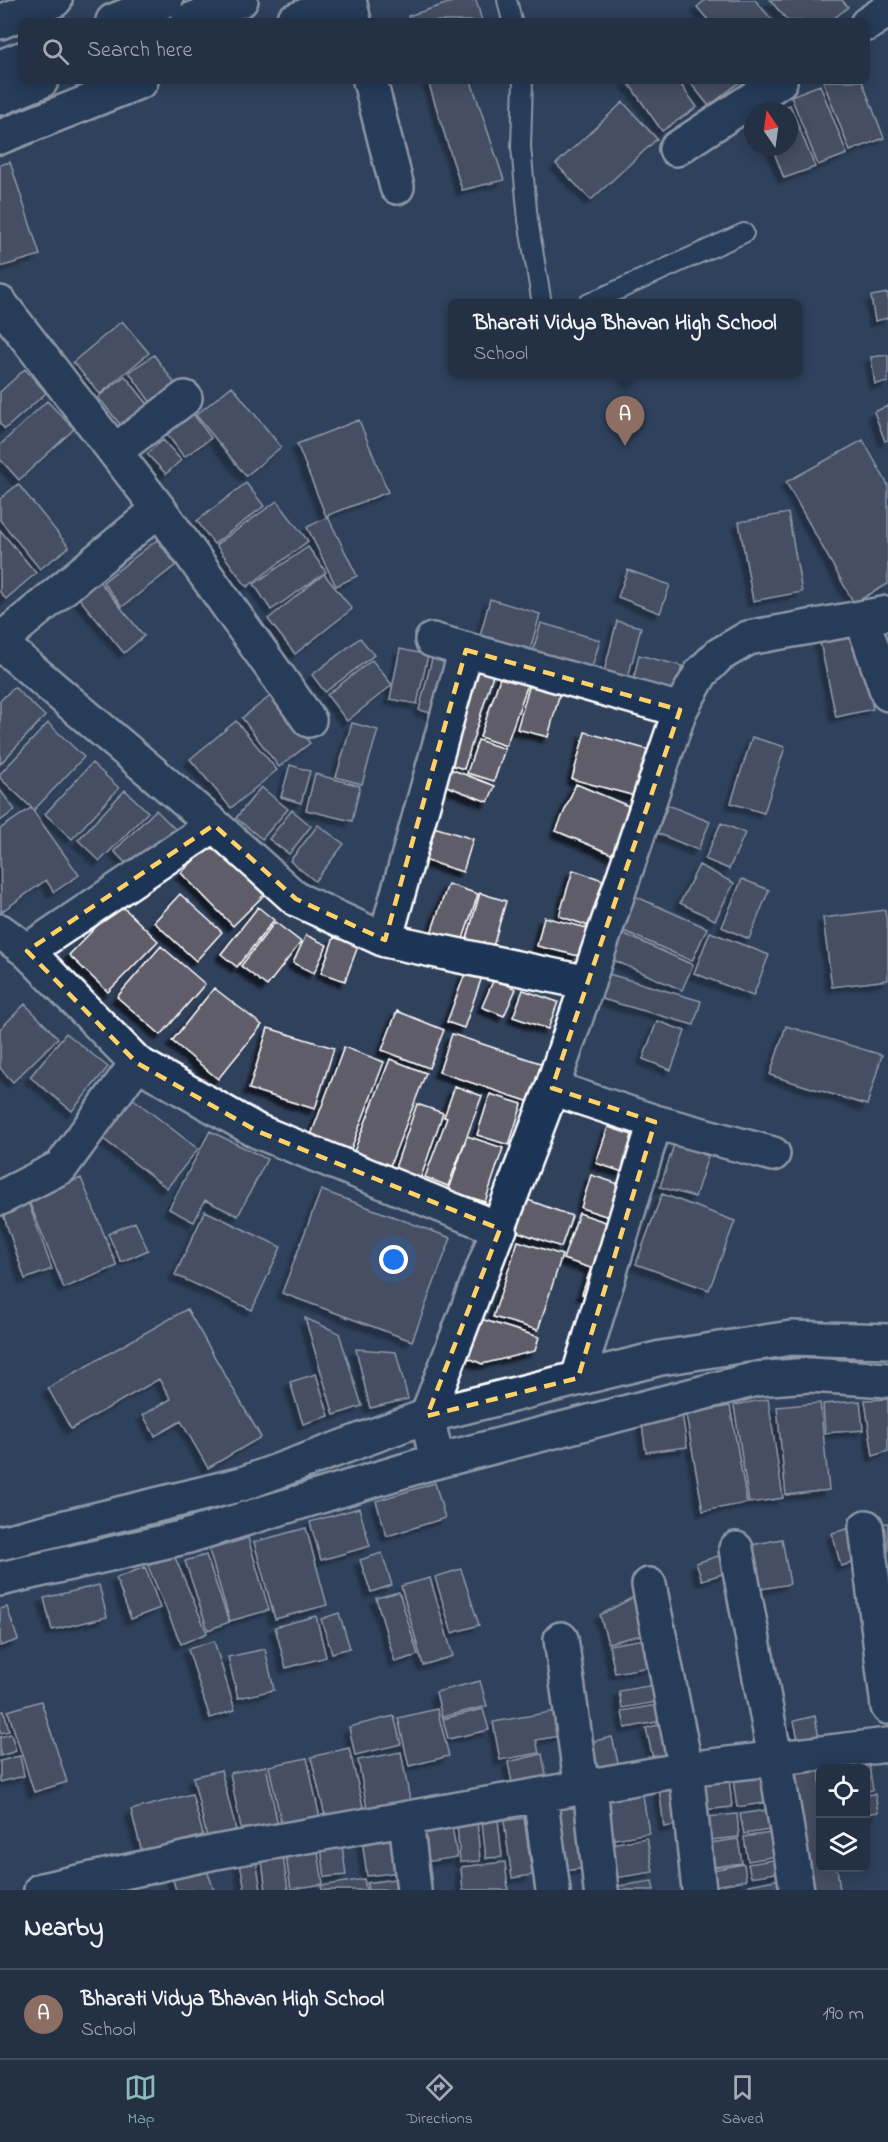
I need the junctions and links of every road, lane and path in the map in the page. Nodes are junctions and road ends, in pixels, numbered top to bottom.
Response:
1 (56, 0) edge
2 (166, 0) edge
3 (242, 0) edge
4 (343, 0) edge
5 (349, 0) edge
6 (507, 0) edge
7 (888, 10) edge
8 (121, 18) edge
9 (196, 18) edge
10 (300, 18) edge
11 (353, 18) edge
12 (511, 18) edge
13 (0, 22) edge
14 (870, 22) edge
15 (18, 60) edge
16 (0, 68) edge
17 (33, 84) edge
18 (133, 84) edge
19 (371, 84) edge
20 (523, 84) edge
21 (775, 84) edge
22 (0, 98) edge
23 (0, 137) edge
24 (676, 149) dead end
25 (397, 187) dead end
26 (744, 233) dead end
27 (541, 299) edge
28 (596, 299) edge
29 (0, 303) edge
30 (185, 398) dead end
31 (115, 451) junction
32 (159, 509) junction
33 (875, 616) edge
34 (432, 640) dead end
35 (0, 642) edge
36 (466, 650) junction
37 (888, 694) edge
38 (680, 710) junction
39 (309, 720) dead end
40 (214, 825) junction
41 (0, 931) edge
42 (385, 940) junction
43 (27, 951) junction
44 (588, 983) junction
45 (138, 1063) junction
46 (552, 1088) junction
47 (655, 1122) junction
48 (773, 1154) dead end
49 (0, 1198) edge
50 (500, 1229) junction
51 (888, 1341) edge
52 (578, 1378) junction
53 (888, 1380) edge
54 (428, 1416) junction
55 (437, 1461) junction
56 (866, 1527) dead end
57 (0, 1543) edge
58 (736, 1549) dead end
59 (0, 1579) edge
60 (649, 1585) dead end
61 (561, 1639) dead end
62 (888, 1707) edge
63 (888, 1745) edge
64 (775, 1758) junction
65 (686, 1769) junction
66 (586, 1788) junction
67 (540, 1796) junction
68 (406, 1819) junction
69 (78, 1886) edge
70 (42, 1890) edge
71 (414, 1890) edge
72 (553, 1890) edge
73 (601, 1890) edge
74 (699, 1890) edge
75 (797, 1890) edge

1 - 13 main road
2 - 8 main road
3 - 9 main road
4 - 10 main road
5 - 11 main road
6 - 12 lane
7 - 14 main road
15 - 16 main road
17 - 22 main road
18 - 23 main road
19 - 25 main road
20 - 27 lane
21 - 24 main road
26 - 28 lane
29 - 31 main road
30 - 31 main road
31 - 32 main road
32 - 35 main road
32 - 39 main road
33 - 37 main road
33 - 38 main road
34 - 36 main road
35 - 40 main road
36 - 38 main road
36 - 42 main road
38 - 44 main road
40 - 42 main road
40 - 43 main road
41 - 43 main road
42 - 44 main road
43 - 45 main road
44 - 46 main road
45 - 49 main road
45 - 50 main road
46 - 47 main road
46 - 50 main road
47 - 48 main road
47 - 52 main road
50 - 54 main road
51 - 52 main road
52 - 54 main road
53 - 55 main road
54 - 55 main road
54 - 57 main road
55 - 59 main road
56 - 62 main road
58 - 64 main road
60 - 65 main road
61 - 66 main road
63 - 64 main road
64 - 65 main road
64 - 75 main road
65 - 66 main road
65 - 74 main road
66 - 67 main road
66 - 73 main road
67 - 68 main road
67 - 72 main road
68 - 69 main road
68 - 71 main road
69 - 70 main road

